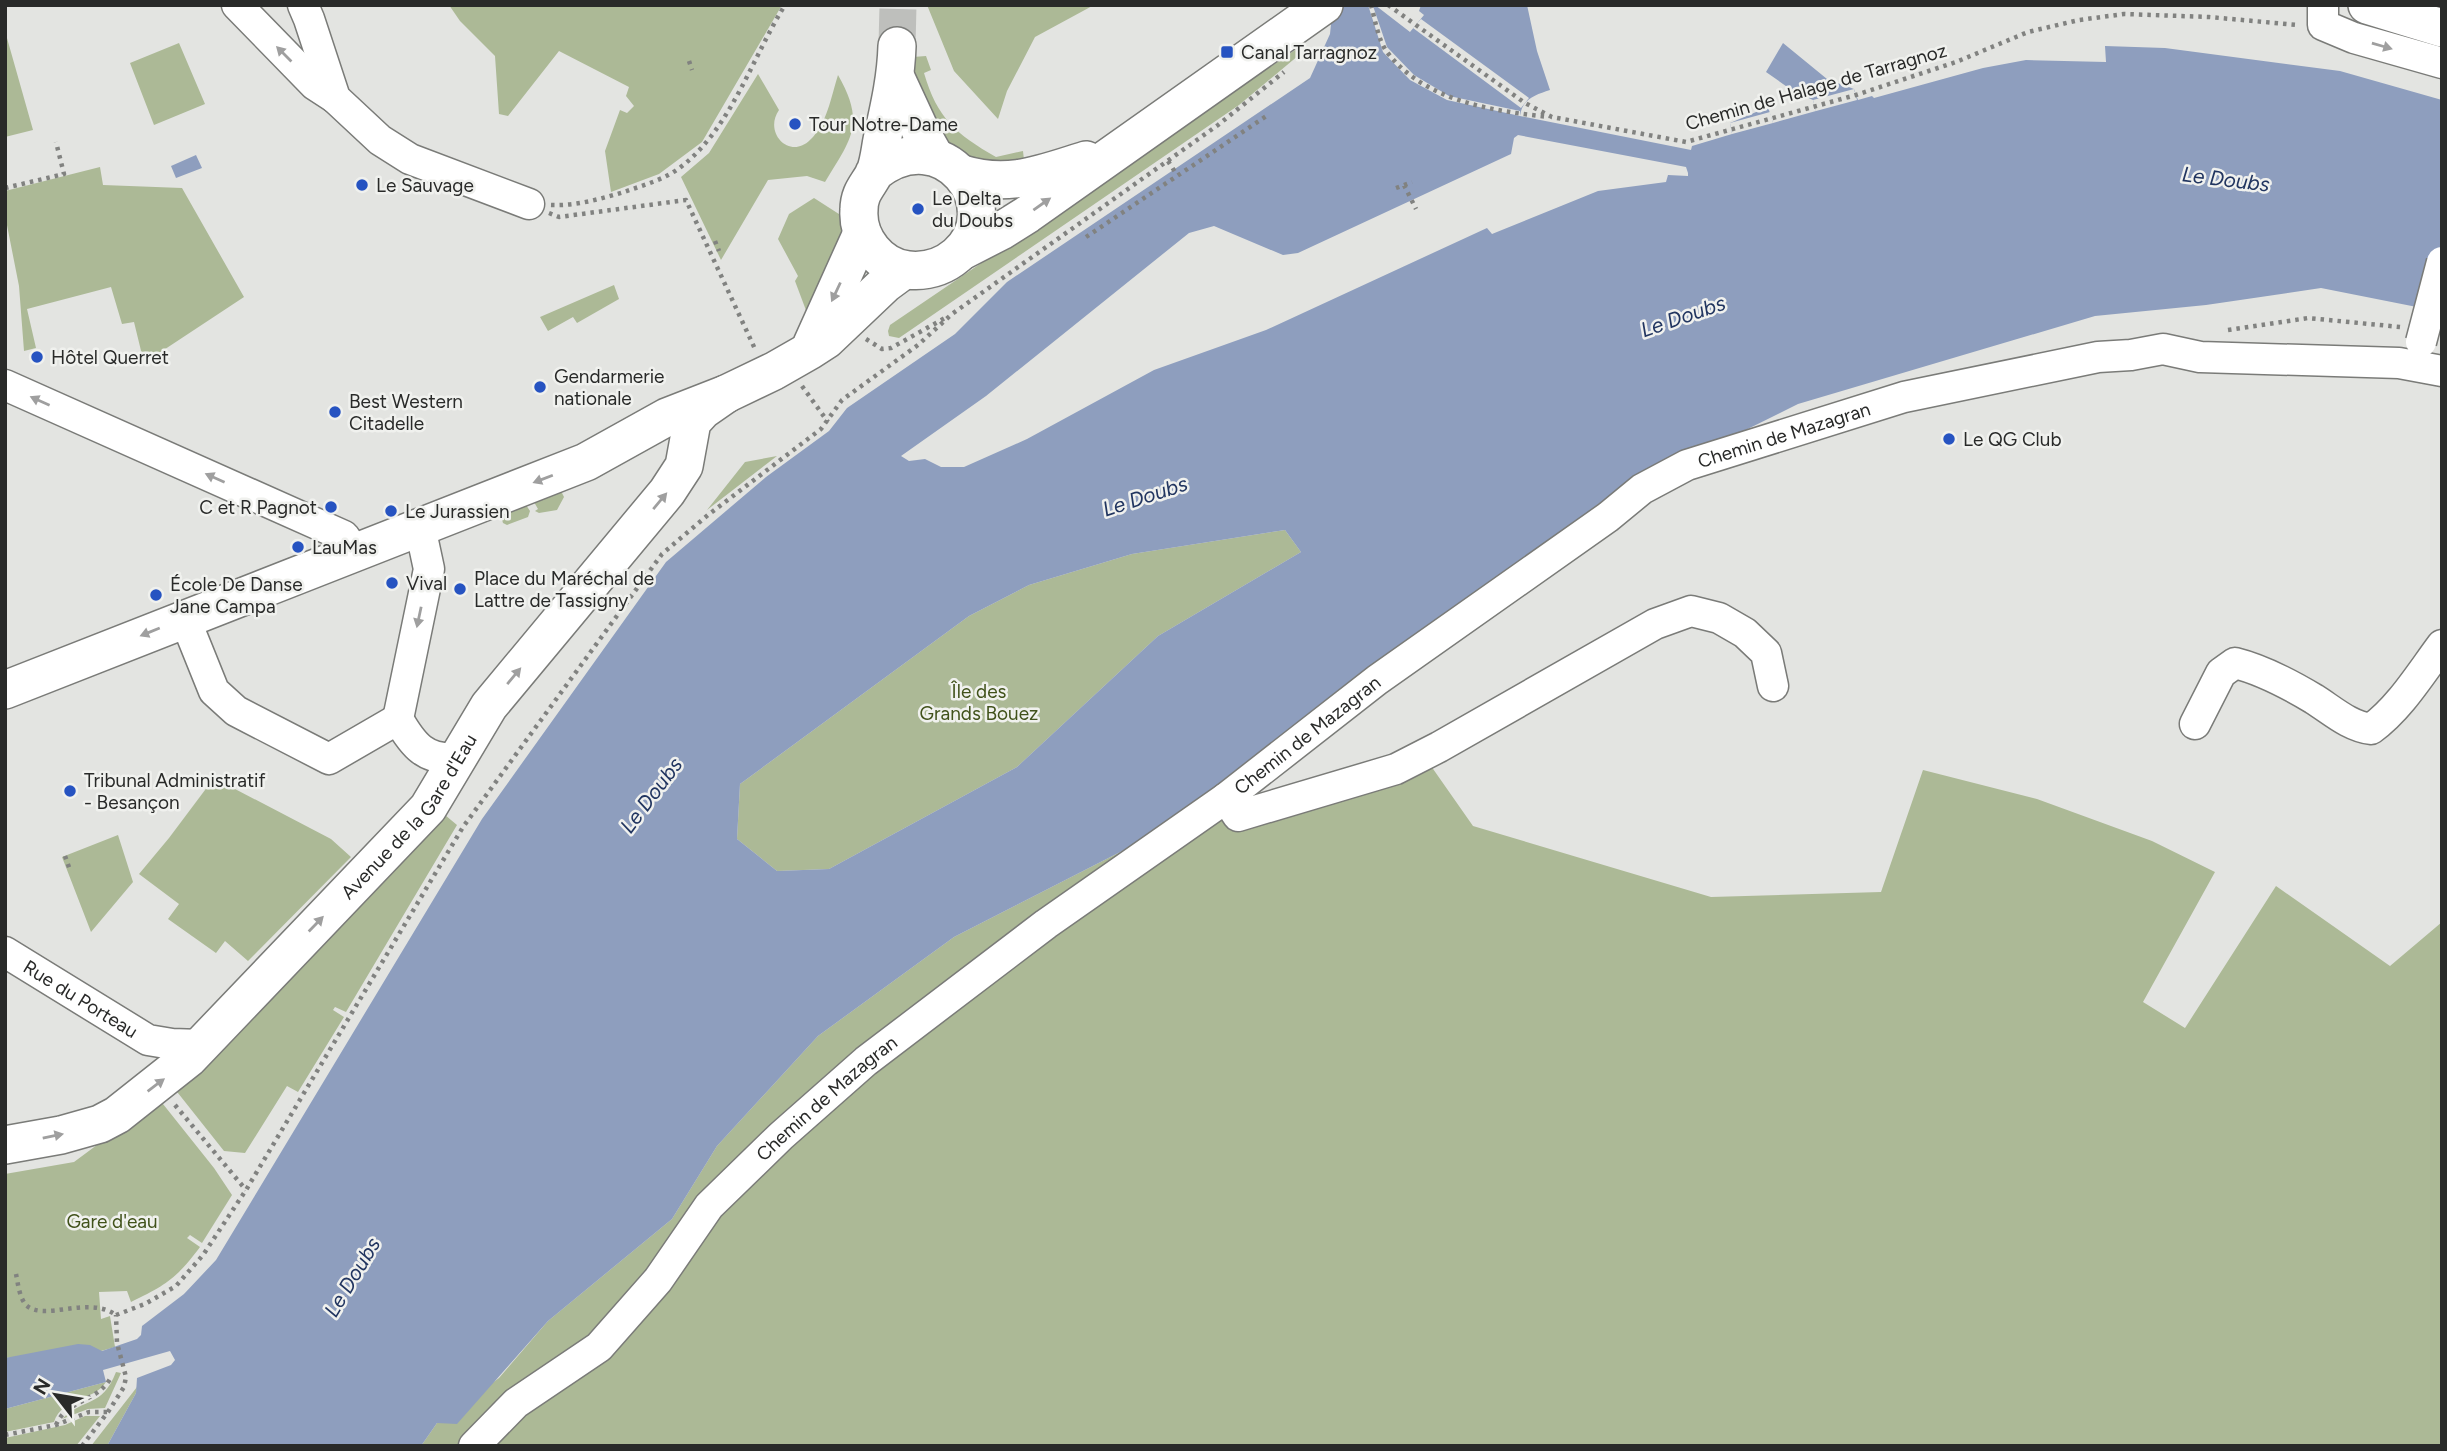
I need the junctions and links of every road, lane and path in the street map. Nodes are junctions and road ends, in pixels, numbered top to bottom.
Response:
1 (237, 5) edge
2 (303, 5) edge
3 (785, 5) edge
4 (1371, 5) edge
5 (1388, 5) edge
6 (2367, 5) edge
7 (1321, 7) edge
8 (1405, 7) edge
9 (1400, 12) junction
10 (2323, 15) edge
11 (2442, 28) edge
12 (689, 61) dead end
13 (2442, 63) edge
14 (1288, 69) dead end
15 (692, 70) dead end
16 (335, 98) junction
17 (1268, 115) dead end
18 (1552, 117) junction
19 (56, 142) dead end
20 (1120, 149) junction
21 (1168, 161) junction
22 (949, 166) junction
23 (874, 173) junction
24 (1177, 175) junction
25 (1412, 182) dead end
26 (1404, 186) junction
27 (5, 188) edge
28 (1396, 188) dead end
29 (529, 204) junction
30 (1416, 209) dead end
31 (862, 233) junction
32 (1086, 237) dead end
33 (715, 242) dead end
34 (719, 251) dead end
35 (962, 251) junction
36 (2442, 262) edge
37 (904, 270) junction
38 (951, 314) junction
39 (2221, 332) dead end
40 (861, 335) dead end
41 (2421, 351) edge
42 (757, 352) dead end
43 (803, 366) junction
44 (5, 385) edge
45 (726, 394) junction
46 (828, 422) junction
47 (420, 527) junction
48 (355, 552) junction
49 (185, 619) junction
50 (2442, 645) edge
51 (1773, 686) dead end
52 (5, 690) edge
53 (398, 719) junction
54 (2195, 724) dead end
55 (458, 758) junction
56 (1226, 798) junction
57 (65, 856) dead end
58 (70, 870) dead end
59 (5, 953) edge
60 (201, 1045) junction
61 (171, 1101) dead end
62 (5, 1146) edge
63 (246, 1190) junction
64 (16, 1274) dead end
65 (116, 1315) junction
66 (110, 1379) dead end
67 (108, 1412) junction
68 (56, 1425) junction
69 (5, 1435) edge
70 (82, 1446) edge
71 (474, 1446) edge

16 -> 1 street
2 - 16 street
3 - 29 path
4 - 18 path
5 - 9 path, Chemin de Halage de Tarragnoz
6 - 11 main road
7 - 20 main road
8 - 9 path
9 - 18 path, Chemin de Halage de Tarragnoz
10 -> 13 street
10 - 18 path, Chemin de Halage de Tarragnoz
12 - 15 path
14 - 21 path
16 - 29 street
17 - 24 path
19 - 27 path
20 - 22 main road
35 -> 20 main road
21 - 24 path
21 - 38 path
22 - 23 main road
22 - 23 main road
22 - 35 main road
23 - 31 main road
24 - 32 path
25 - 26 path
26 - 28 path
26 - 30 path
29 - 42 path
31 - 37 main road
31 -> 43 main road
33 - 34 path
35 - 37 main road
36 - 41 street, bridge
37 - 43 main road
38 - 40 path
38 - 46 path
39 - 41 path
41 - 56 street, Chemin de Mazagran
43 - 45 main road
43 - 46 path
48 -> 44 street
45 -> 47 main road
55 -> 45 main road, Avenue de la Gare d'Eau
46 - 63 path
47 - 48 main road
47 -> 53 street
48 - 49 main road
49 -> 52 main road
49 - 53 street
50 - 54 street
51 - 56 street, Chemin de Mazagran
53 - 55 street
60 -> 55 main road, Avenue de la Gare d'Eau
56 - 71 street, Chemin de Mazagran
57 - 58 path
59 - 60 street, Rue du Porteau
62 -> 60 main road, Avenue de la Gare d'Eau
61 - 63 path
63 - 65 path
64 - 65 path
65 - 67 path
66 - 68 path
67 - 68 path
67 - 70 path
68 - 69 path

